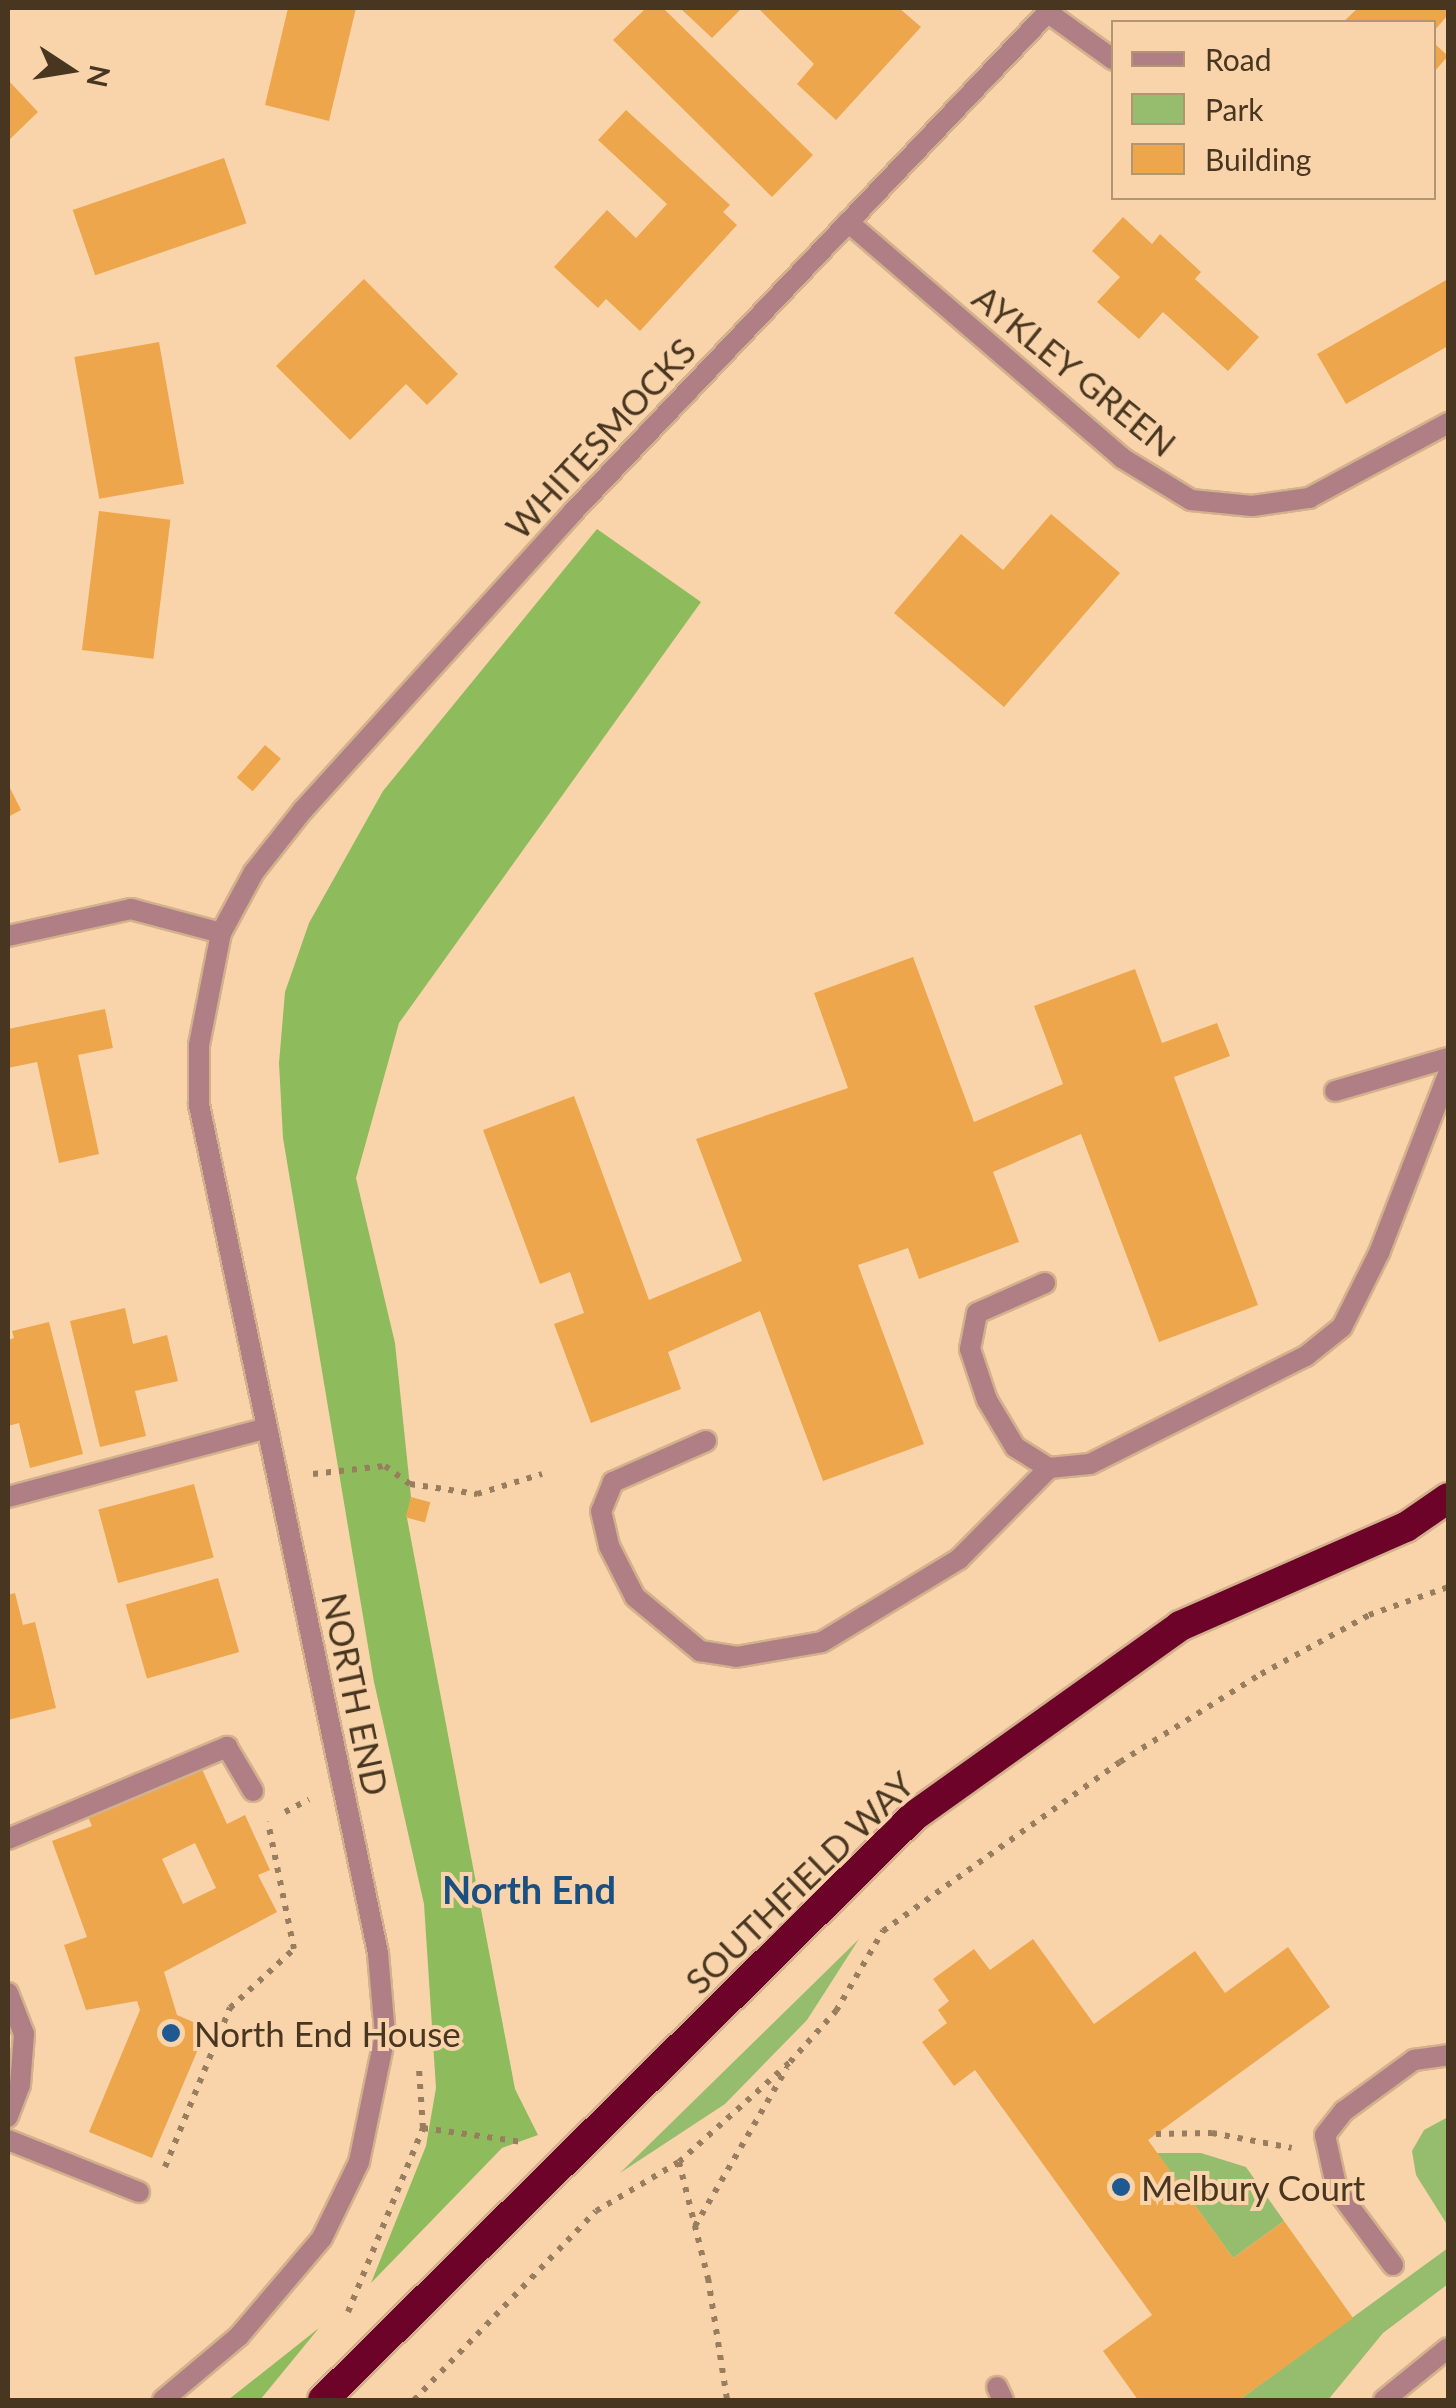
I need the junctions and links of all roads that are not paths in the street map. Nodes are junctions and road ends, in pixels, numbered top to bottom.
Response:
1 (1050, 10) edge
2 (1111, 58) edge
3 (848, 222) junction
4 (1448, 423) edge
5 (221, 933) junction
6 (8, 936) edge
7 (1448, 1058) edge
8 (1448, 1074) edge
9 (1335, 1092) dead end
10 (1045, 1283) dead end
11 (267, 1428) junction
12 (706, 1441) dead end
13 (1049, 1468) junction
14 (8, 1497) edge
15 (1448, 1498) edge
16 (1448, 1521) edge
17 (1406, 1527) junction
18 (253, 1791) road end
19 (8, 1839) edge
20 (8, 1993) edge
21 (1448, 2054) edge
22 (8, 2116) edge
23 (8, 2140) edge
24 (139, 2192) road end
25 (1393, 2266) dead end
26 (1448, 2348) edge
27 (163, 2400) edge
28 (323, 2400) edge
29 (1384, 2400) edge

1 - 2 street
1 - 3 street, WHITESMOCKS
3 - 4 street, AYKLEY GREEN
3 - 5 street, WHITESMOCKS
5 - 6 street
5 - 11 street, NORTH END
7 - 9 street
8 - 13 street
10 - 13 street
11 - 14 street
11 - 27 street, NORTH END
12 - 13 street
15 - 17 highway, SOUTHFIELD WAY
16 - 17 highway, SOUTHFIELD WAY
17 - 28 highway, SOUTHFIELD WAY
18 - 19 street
20 - 22 street
21 - 25 street
23 - 24 street
26 - 29 street

